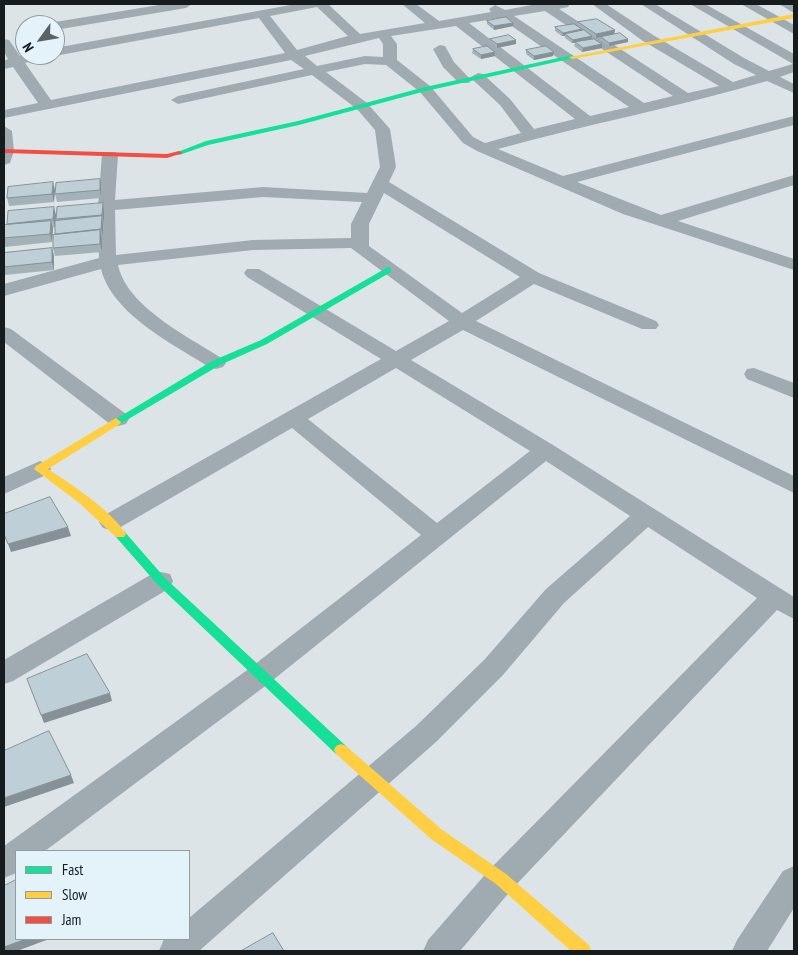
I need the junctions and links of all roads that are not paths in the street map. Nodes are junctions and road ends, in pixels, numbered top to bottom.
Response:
1 (186, 4) edge
2 (315, 4) edge
3 (323, 4) edge
4 (408, 4) edge
5 (487, 4) edge
6 (564, 4) edge
7 (598, 4) edge
8 (647, 4) edge
9 (696, 4) edge
10 (747, 4) edge
11 (785, 4) edge
12 (545, 5) edge
13 (155, 6) edge
14 (794, 9) edge
15 (262, 14) junction
16 (502, 15) junction
17 (794, 16) edge
18 (774, 20) junction
19 (458, 21) junction
20 (65, 24) edge
21 (436, 24) junction
22 (736, 27) junction
23 (794, 30) edge
24 (163, 33) junction
25 (382, 34) junction
26 (699, 35) junction
27 (357, 38) junction
28 (656, 42) junction
29 (4, 43) edge
30 (440, 49) dead end
31 (65, 50) edge
32 (614, 51) junction
33 (294, 55) junction
34 (566, 59) junction
35 (794, 60) edge
36 (390, 61) junction
37 (11, 63) edge
38 (520, 67) junction
39 (794, 68) edge
40 (312, 70) junction
41 (768, 75) junction
42 (471, 79) junction
43 (731, 88) junction
44 (425, 89) junction
45 (794, 89) edge
46 (687, 99) junction
47 (178, 100) dead end
48 (47, 105) junction
49 (362, 106) junction
50 (641, 108) junction
51 (4, 114) edge
52 (794, 120) edge
53 (587, 122) junction
54 (4, 131) edge
55 (530, 134) junction
56 (484, 148) junction
57 (110, 155) junction
58 (5, 156) edge
59 (794, 180) edge
60 (563, 181) junction
61 (377, 191) junction
62 (106, 206) junction
63 (660, 221) junction
64 (360, 243) junction
65 (110, 261) junction
66 (794, 265) edge
67 (388, 270) junction
68 (253, 273) dead end
69 (533, 277) junction
70 (4, 290) edge
71 (316, 313) junction
72 (462, 322) junction
73 (649, 325) dead end
74 (4, 333) edge
75 (395, 361) junction
76 (216, 363) junction
77 (754, 374) dead end
78 (794, 391) edge
79 (293, 418) junction
80 (118, 419) junction
81 (545, 450) junction
82 (40, 469) junction
83 (794, 485) edge
84 (4, 486) edge
85 (645, 516) junction
86 (111, 522) junction
87 (437, 536) junction
88 (161, 581) junction
89 (784, 603) edge
90 (7, 664) edge
91 (259, 676) junction
92 (372, 780) junction
93 (22, 850) edge
94 (15, 856) edge
95 (4, 864) edge
96 (501, 879) junction
97 (794, 882) edge
98 (190, 937) edge
99 (187, 940) edge
100 (174, 951) edge
101 (440, 951) edge
102 (583, 951) edge
103 (748, 951) edge

1 - 13 street
2 - 15 street
3 - 27 street
4 - 21 street
5 - 16 street
6 - 12 street
7 - 28 street
8 - 26 street
9 - 22 street
10 - 18 street
11 - 14 street
12 - 16 street
12 - 32 street
13 - 20 street
13 - 24 street
15 - 24 street
15 - 33 street
16 - 19 street
16 - 34 street
17 - 18 street
18 - 22 street
18 - 23 street
19 - 21 street
19 - 38 street
21 - 25 street
22 - 26 street
22 - 35 street
24 - 31 street
25 - 27 street
25 - 36 street
26 - 28 street
26 - 41 street
27 - 33 street
28 - 32 street
28 - 43 street
29 - 37 street
30 - 42 street
32 - 34 street
32 - 46 street
33 - 40 street
33 - 48 street
34 - 38 street
34 - 50 street
36 - 40 street
36 - 44 street
37 - 48 street
38 - 42 street
38 - 53 street
39 - 41 street
40 - 47 street
40 - 49 street
41 - 43 street
41 - 45 street
42 - 44 street
42 - 55 street
43 - 46 street
44 - 49 street
44 - 56 street
46 - 50 street
48 - 51 street
49 - 57 street
49 - 61 street
50 - 53 street
52 - 60 street
53 - 55 street
54 - 58 street
55 - 56 street
56 - 60 street
57 - 58 street
57 - 62 street
59 - 63 street
60 - 63 street
61 - 62 street
61 - 64 street
61 - 69 street
62 - 65 street
63 - 66 street
64 - 65 street
64 - 67 street
65 - 70 street
65 - 76 street
67 - 71 street
67 - 72 street
68 - 71 street
69 - 72 street
69 - 73 street
71 - 75 street
71 - 76 street
72 - 75 street
72 - 83 street
74 - 80 street
75 - 79 street
75 - 81 street
76 - 80 street
77 - 78 street
79 - 86 street
79 - 87 street
80 - 82 street
81 - 85 street
81 - 87 street
82 - 84 street
82 - 86 street
85 - 89 street
85 - 92 street
86 - 88 street
87 - 91 street
88 - 90 street
88 - 91 street
89 - 96 street
91 - 92 street
91 - 93 street
92 - 96 street
92 - 98 street
94 - 95 street
96 - 101 street
96 - 102 street
97 - 103 street
99 - 100 street

